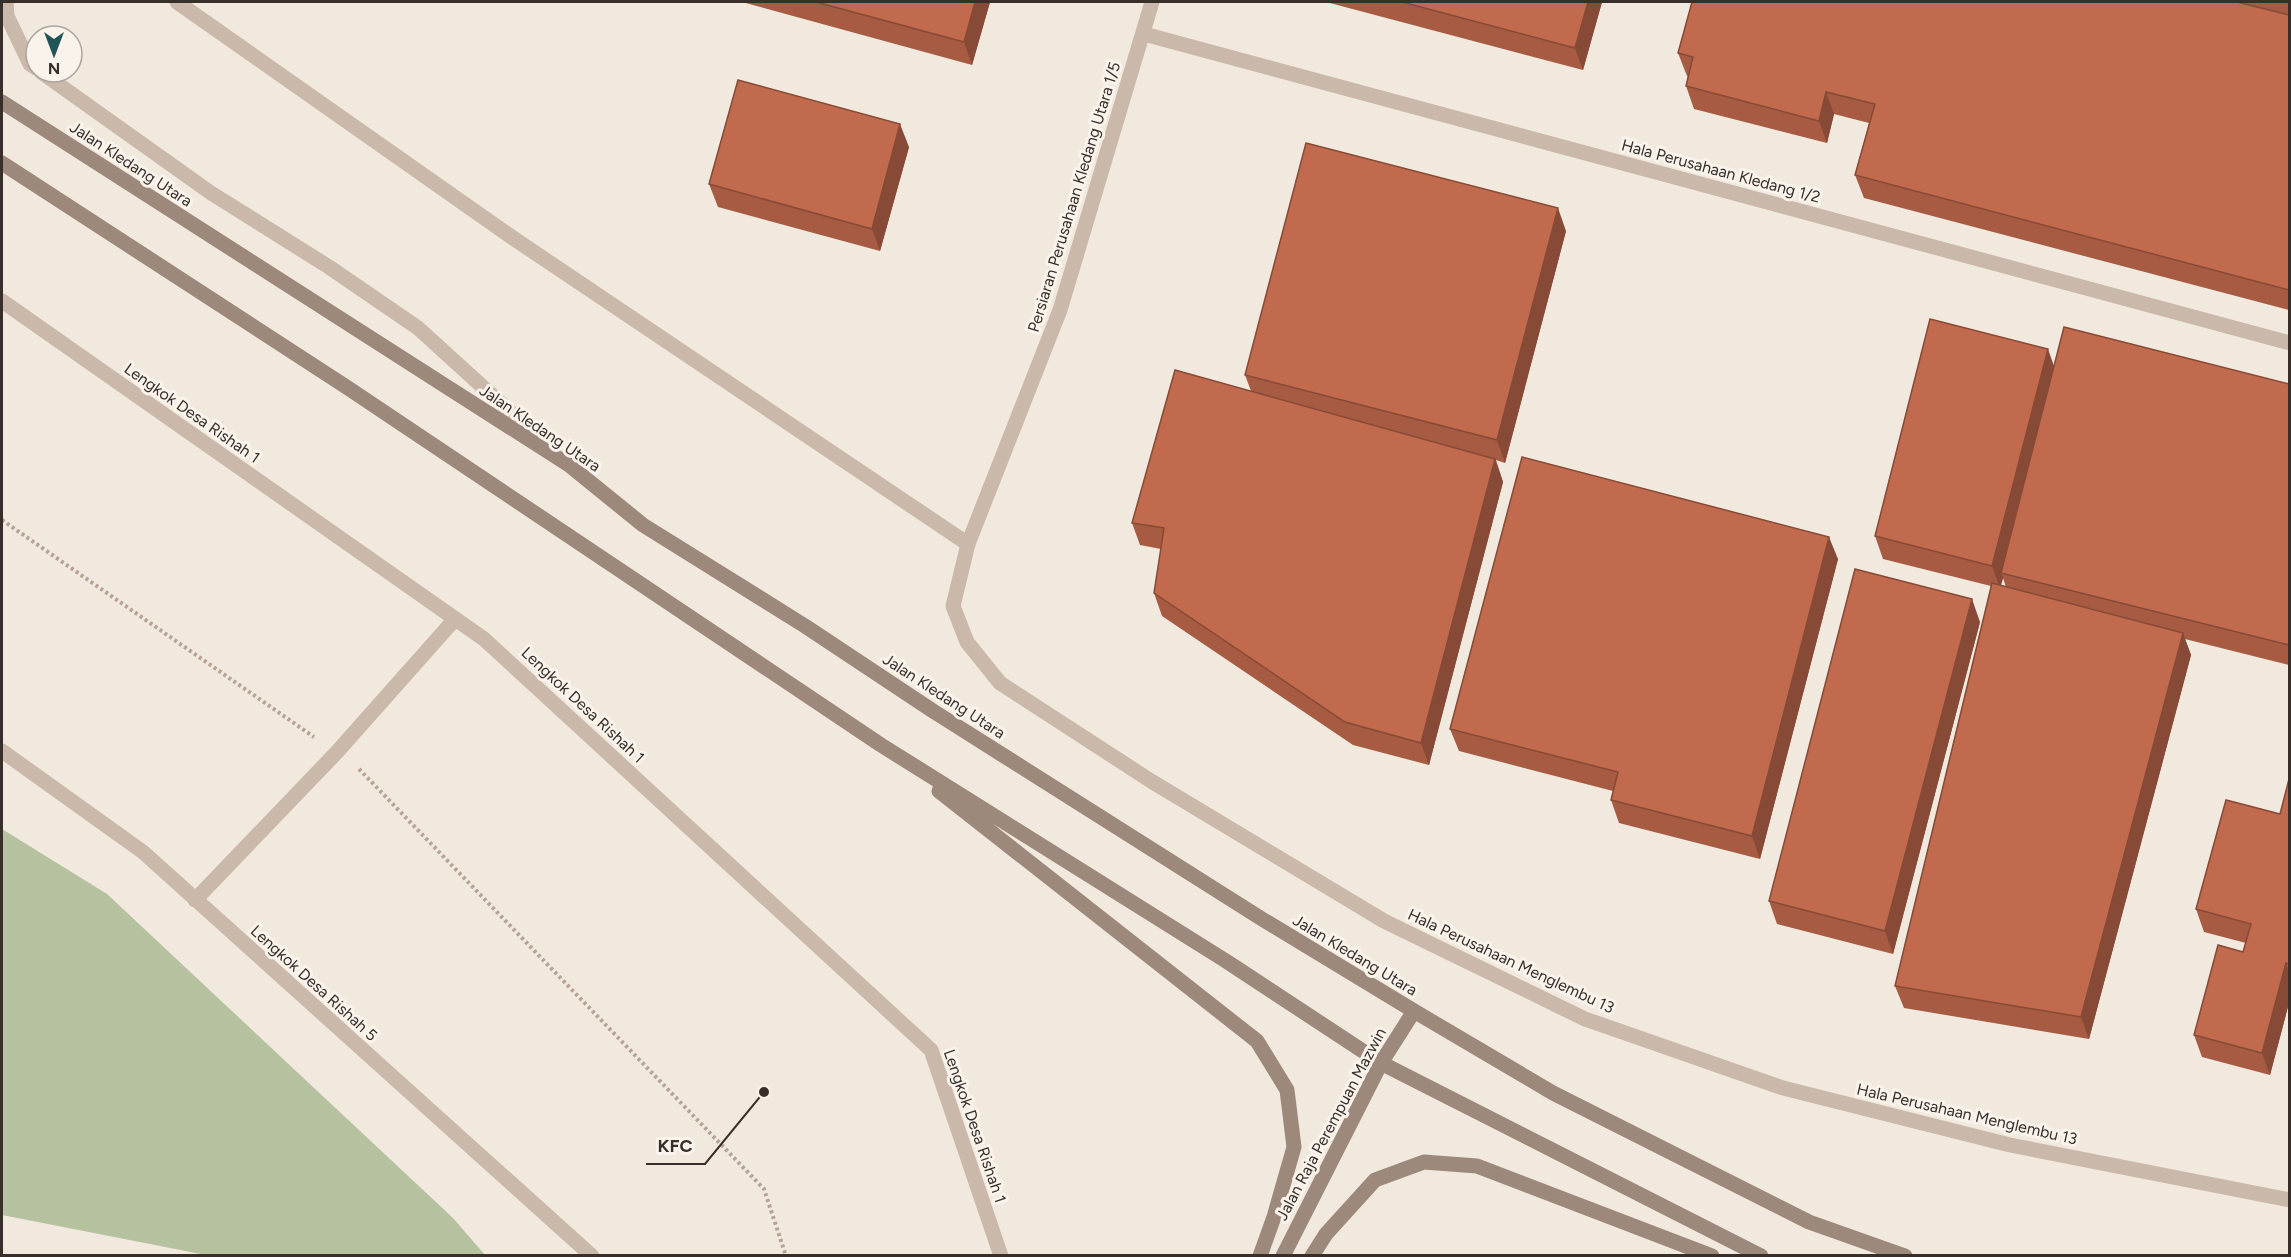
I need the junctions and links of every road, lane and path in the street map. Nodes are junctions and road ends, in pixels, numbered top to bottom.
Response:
1 (6, 2) edge
2 (177, 2) edge
3 (1152, 2) edge
4 (1144, 34) junction
5 (24, 51) edge
6 (58, 84) edge
7 (2, 102) edge
8 (2, 163) edge
9 (2, 301) edge
10 (2289, 343) edge
11 (569, 465) junction
12 (2, 520) edge
13 (968, 544) junction
14 (952, 606) joint
15 (455, 619) junction
16 (881, 745) junction
17 (2, 751) edge
18 (337, 752) junction
19 (195, 900) junction
20 (1413, 1011) junction
21 (1381, 1062) junction
22 (2289, 1200) edge
23 (592, 1256) edge
24 (786, 1256) edge
25 (1001, 1256) edge
26 (1260, 1256) edge
27 (1283, 1256) edge
28 (1312, 1256) edge
29 (1712, 1256) edge
30 (1761, 1256) edge
31 (1905, 1256) edge

1 - 5 street
2 - 13 street
3 - 4 street, Persiaran Perusahaan Kledang Utara 1/5
4 - 10 street, Hala Perusahaan Kledang 1/2
4 - 13 street, Persiaran Perusahaan Kledang Utara 1/5
6 - 11 street
7 - 11 main road, Jalan Kledang Utara
8 - 16 main road
9 - 15 street, Lengkok Desa Rishah 1
11 - 20 main road, Jalan Kledang Utara
12 - 18 path
13 - 14 street, Persiaran Perusahaan Kledang Utara 1/5
14 - 22 street, Hala Perusahaan Menglembu 13
15 - 18 street
15 - 25 street, Lengkok Desa Rishah 1
16 - 21 main road
16 - 26 main road
17 - 19 street, Lengkok Desa Rishah 5
18 - 19 street
18 - 24 path
19 - 23 street, Lengkok Desa Rishah 5
20 - 21 main road, Jalan Raja Perempuan Mazwin
20 - 31 main road, Jalan Kledang Utara
21 - 27 main road, Jalan Raja Perempuan Mazwin
21 - 30 main road
28 - 29 main road

